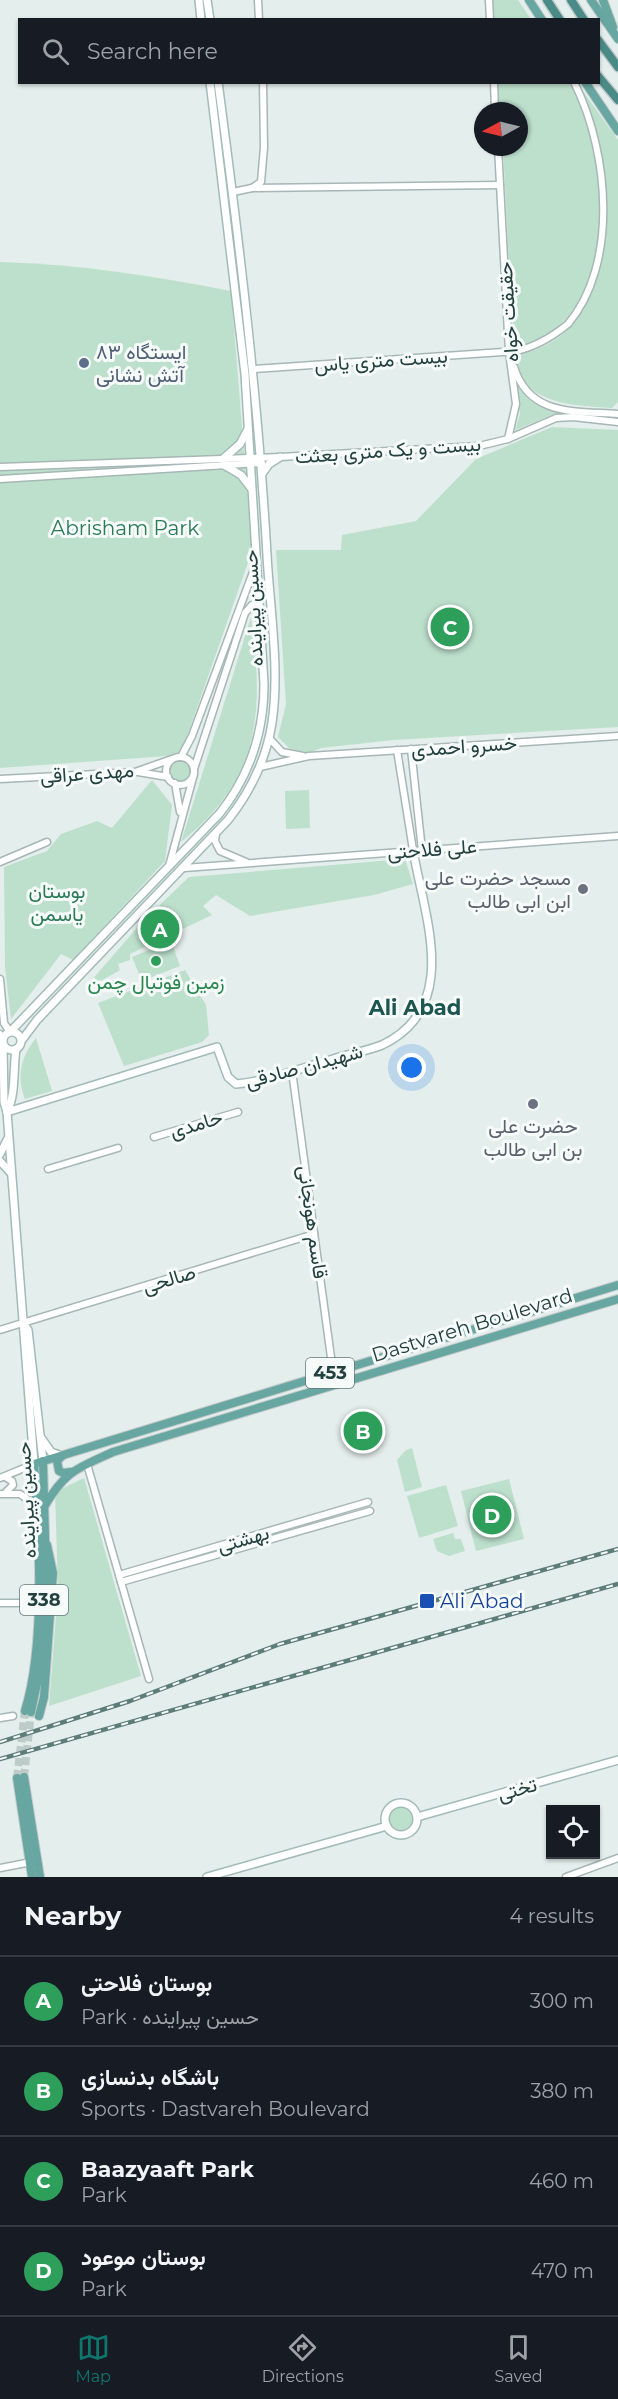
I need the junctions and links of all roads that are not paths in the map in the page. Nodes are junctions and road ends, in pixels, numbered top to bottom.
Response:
1 (199, 0) edge
2 (207, 0) edge
3 (258, 0) edge
4 (489, 0) edge
5 (529, 0) edge
6 (547, 0) edge
7 (571, 0) edge
8 (591, 0) edge
9 (603, 0) edge
10 (201, 18) edge
11 (210, 18) edge
12 (259, 18) edge
13 (490, 18) edge
14 (541, 18) edge
15 (559, 18) edge
16 (583, 18) edge
17 (618, 37) edge
18 (600, 43) edge
19 (618, 67) edge
20 (600, 78) edge
21 (210, 84) edge
22 (218, 84) edge
23 (263, 84) edge
24 (494, 84) edge
25 (575, 84) edge
26 (586, 84) edge
27 (618, 100) edge
28 (495, 102) edge
29 (618, 131) edge
30 (498, 156) edge
31 (500, 185) junction
32 (252, 188) junction
33 (233, 192) junction
34 (610, 231) dead end
35 (600, 283) dead end
36 (509, 352) junction
37 (254, 369) junction
38 (618, 414) edge
39 (249, 420) junction
40 (618, 422) edge
41 (508, 439) junction
42 (279, 457) junction
43 (251, 460) junction
44 (261, 460) junction
45 (224, 461) junction
46 (0, 467) edge
47 (262, 474) junction
48 (0, 478) edge
49 (253, 491) junction
50 (256, 564) junction
51 (260, 609) junction
52 (618, 736) edge
53 (269, 738) junction
54 (411, 749) junction
55 (397, 750) junction
56 (309, 756) junction
57 (181, 757) junction
58 (172, 759) junction
59 (260, 766) junction
60 (135, 771) junction
61 (194, 772) junction
62 (168, 777) junction
63 (0, 779) edge
64 (175, 783) junction
65 (180, 817) junction
66 (216, 834) junction
67 (618, 836) edge
68 (46, 843) dead end
69 (413, 850) junction
70 (423, 850) junction
71 (0, 862) edge
72 (247, 862) junction
73 (169, 866) junction
74 (184, 868) junction
75 (0, 979) edge
76 (10, 1032) junction
77 (2, 1039) edge
78 (22, 1040) junction
79 (16, 1049) junction
80 (292, 1071) junction
81 (8, 1112) junction
82 (238, 1112) dead end
83 (154, 1137) dead end
84 (8, 1138) junction
85 (118, 1148) dead end
86 (0, 1154) edge
87 (0, 1161) edge
88 (48, 1169) dead end
89 (12, 1175) junction
90 (315, 1234) junction
91 (618, 1285) edge
92 (618, 1299) edge
93 (24, 1324) junction
94 (0, 1330) edge
95 (333, 1372) junction
96 (40, 1433) junction
97 (62, 1456) junction
98 (43, 1461) junction
99 (34, 1464) junction
100 (87, 1464) junction
101 (71, 1472) junction
102 (2, 1477) edge
103 (44, 1486) junction
104 (36, 1490) junction
105 (3, 1493) edge
106 (368, 1502) dead end
107 (40, 1507) junction
108 (370, 1511) dead end
109 (120, 1578) junction
110 (0, 1603) edge
111 (28, 1603) dead end
112 (149, 1679) dead end
113 (13, 1716) dead end
114 (0, 1718) edge
115 (618, 1760) edge
116 (417, 1817) junction
117 (387, 1826) junction
118 (618, 1858) edge
119 (26, 1863) dead end
120 (0, 1868) edge
121 (32, 1877) edge
122 (40, 1877) edge
123 (207, 1877) edge
124 (566, 1877) edge

1 - 10 main road
2 - 11 main road
3 - 12 street
4 - 13 street
5 - 14 main road
6 - 15 highway
7 - 16 highway
8 - 17 main road
9 - 17 main road
18 - 19 highway
20 - 27 highway
21 - 39 main road, حسین پیراینده
22 - 33 main road, حسین پیراینده
23 - 32 street
24 - 28 street
25 - 34 street
26 - 29 main road
30 - 31 street, حقیقت خواه
31 - 32 street
31 - 36 street, حقیقت خواه
32 - 33 street
33 - 37 main road, حسین پیراینده
35 - 36 street, بیست متری یاس
36 - 37 street, بیست متری یاس
36 - 38 street
36 - 41 street, حقیقت خواه
37 - 44 main road, حسین پیراینده
39 - 43 main road, حسین پیراینده
39 - 45 main road
40 - 41 street, بیست و یک متری بعثت
41 - 42 street, بیست و یک متری بعثت
42 - 44 street, بیست و یک متری بعثت
42 - 47 main road
43 - 44 street, بیست و یک متری بعثت
43 - 45 street
43 - 49 main road, حسین پیراینده
44 - 47 main road, حسین پیراینده
45 - 46 street
45 - 48 street
45 - 49 main road
47 - 53 main road, حسین پیراینده
49 - 50 main road, حسین پیراینده
50 - 51 main road, حسین پیراینده
50 - 57 street
51 - 61 street
51 - 73 main road, حسین پیراینده
52 - 54 street, خسرو احمدی
53 - 56 street
53 - 59 main road, حسین پیراینده
54 - 55 street, خسرو احمدی
54 - 70 street
55 - 56 street, خسرو احمدی
55 - 69 street
56 - 59 street
57 - 58 street
57 - 61 street
58 - 60 street, مهدی عراقی
58 - 62 street
59 - 66 main road, حسین پیراینده
60 - 62 street
60 - 63 street, مهدی عراقی
61 - 64 street
61 - 65 street
62 - 64 street
64 - 65 street
65 - 73 street
66 - 72 street
66 - 74 main road, حسین پیراینده
67 - 70 street, علی فلاحتی
68 - 71 street
69 - 70 street, علی فلاحتی
69 - 72 street, علی فلاحتی
69 - 80 main road, شهیدان صادقی
72 - 74 street, علی فلاحتی
73 - 76 main road, حسین پیراینده
74 - 78 main road, حسین پیراینده
75 - 76 street
76 - 77 main road
76 - 78 main road
77 - 79 main road
77 - 81 main road, حسین پیراینده / 338
78 - 79 main road
79 - 81 main road, حسین پیراینده / 338
80 - 81 main road, شهیدان صادقی
80 - 90 street, قاسم هونجانی
81 - 84 main road, حسین پیراینده / 338
82 - 83 street, حامدی
84 - 86 main road
84 - 89 main road, حسین پیراینده / 338
85 - 88 street
87 - 89 main road
89 - 93 main road, حسین پیراینده / 338
90 - 93 street, صالحی
90 - 95 street, قاسم هونجانی
91 - 95 main road, Dastvareh Boulevard / 453
92 - 100 main road, Dastvareh Boulevard / 453
93 - 94 street, صالحی
93 - 96 main road, حسین پیراینده / 338
93 - 99 main road, حسین پیراینده / 338
95 - 97 main road, Dastvareh Boulevard / 453
96 - 97 main road
96 - 98 main road, حسین پیراینده / 338
97 - 98 main road, Dastvareh Boulevard / 453
97 - 101 main road
98 - 99 main road, Dastvareh Boulevard / 453
98 - 103 main road, حسین پیراینده / 338
99 - 102 street
99 - 104 main road, حسین پیراینده / 338
100 - 101 main road, Dastvareh Boulevard / 453
100 - 109 street
101 - 103 main road
101 - 107 main road, Dastvareh Boulevard / 453
102 - 105 street
103 - 104 main road
103 - 107 main road, حسین پیراینده / 338
104 - 107 main road, حسین پیراینده / 338
105 - 107 street
106 - 109 street, بهشتی
107 - 107 main road, حسین پیراینده / 338
108 - 109 street
109 - 112 street
110 - 111 street
113 - 114 street
115 - 116 main road, تختی
116 - 117 main road
116 - 117 main road
117 - 123 main road
118 - 124 street
119 - 120 street
121 - 122 main road

